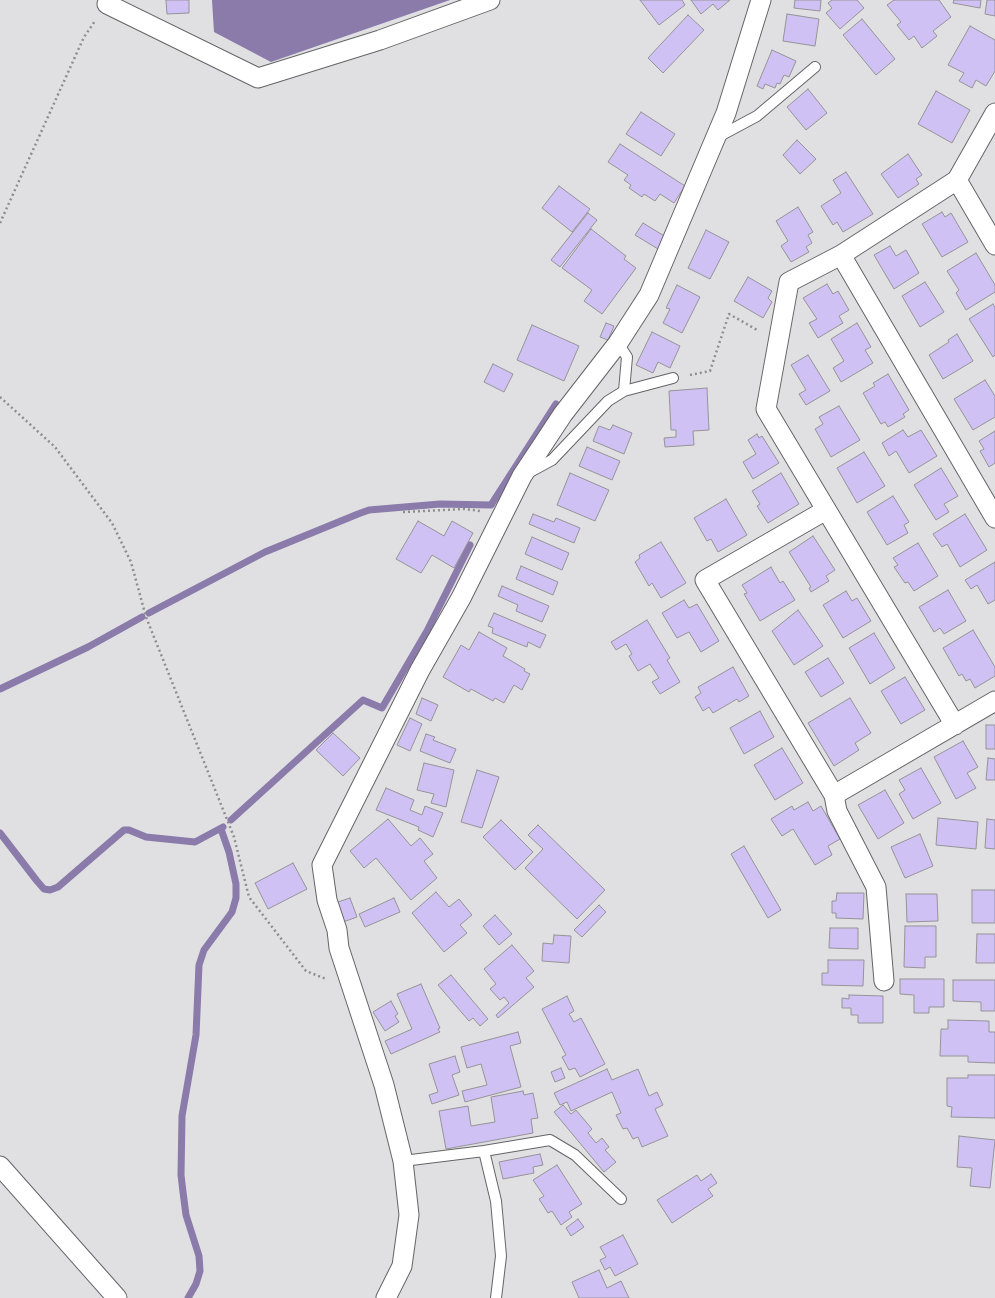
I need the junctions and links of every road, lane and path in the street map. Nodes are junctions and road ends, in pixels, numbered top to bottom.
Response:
1 (490, 0) edge
2 (761, 0) edge
3 (106, 4) joint
4 (815, 67) dead end
5 (995, 113) edge
6 (714, 139) junction
7 (957, 180) junction
8 (1, 216) edge
9 (0, 223) edge
10 (995, 245) edge
11 (841, 255) junction
12 (749, 326) dead end
13 (618, 343) junction
14 (673, 378) joint
15 (624, 391) junction
16 (0, 397) edge
17 (522, 476) junction
18 (826, 510) junction
19 (403, 512) dead end
20 (502, 515) junction
21 (995, 518) edge
22 (995, 701) edge
23 (955, 725) junction
24 (834, 795) junction
25 (884, 981) dead end
26 (352, 989) junction
27 (484, 1151) junction
28 (403, 1161) junction
29 (0, 1166) edge
30 (621, 1199) dead end
31 (117, 1298) edge
32 (386, 1298) edge
33 (496, 1298) edge

1 - 3 street
2 - 6 street
3 - 8 path
4 - 6 lane
5 - 7 street
6 - 13 street
7 - 10 street
7 - 11 street
8 - 9 path
11 - 18 street
11 - 21 street
12 - 14 path
13 - 15 lane
13 - 17 street
14 - 15 lane
15 - 17 lane
16 - 26 path
17 - 20 street
18 - 23 street
18 - 24 street
19 - 20 path
20 - 26 street
22 - 23 street
23 - 24 street
24 - 25 street
26 - 28 street
27 - 28 lane
27 - 30 lane
27 - 33 lane
28 - 32 street
29 - 31 street

